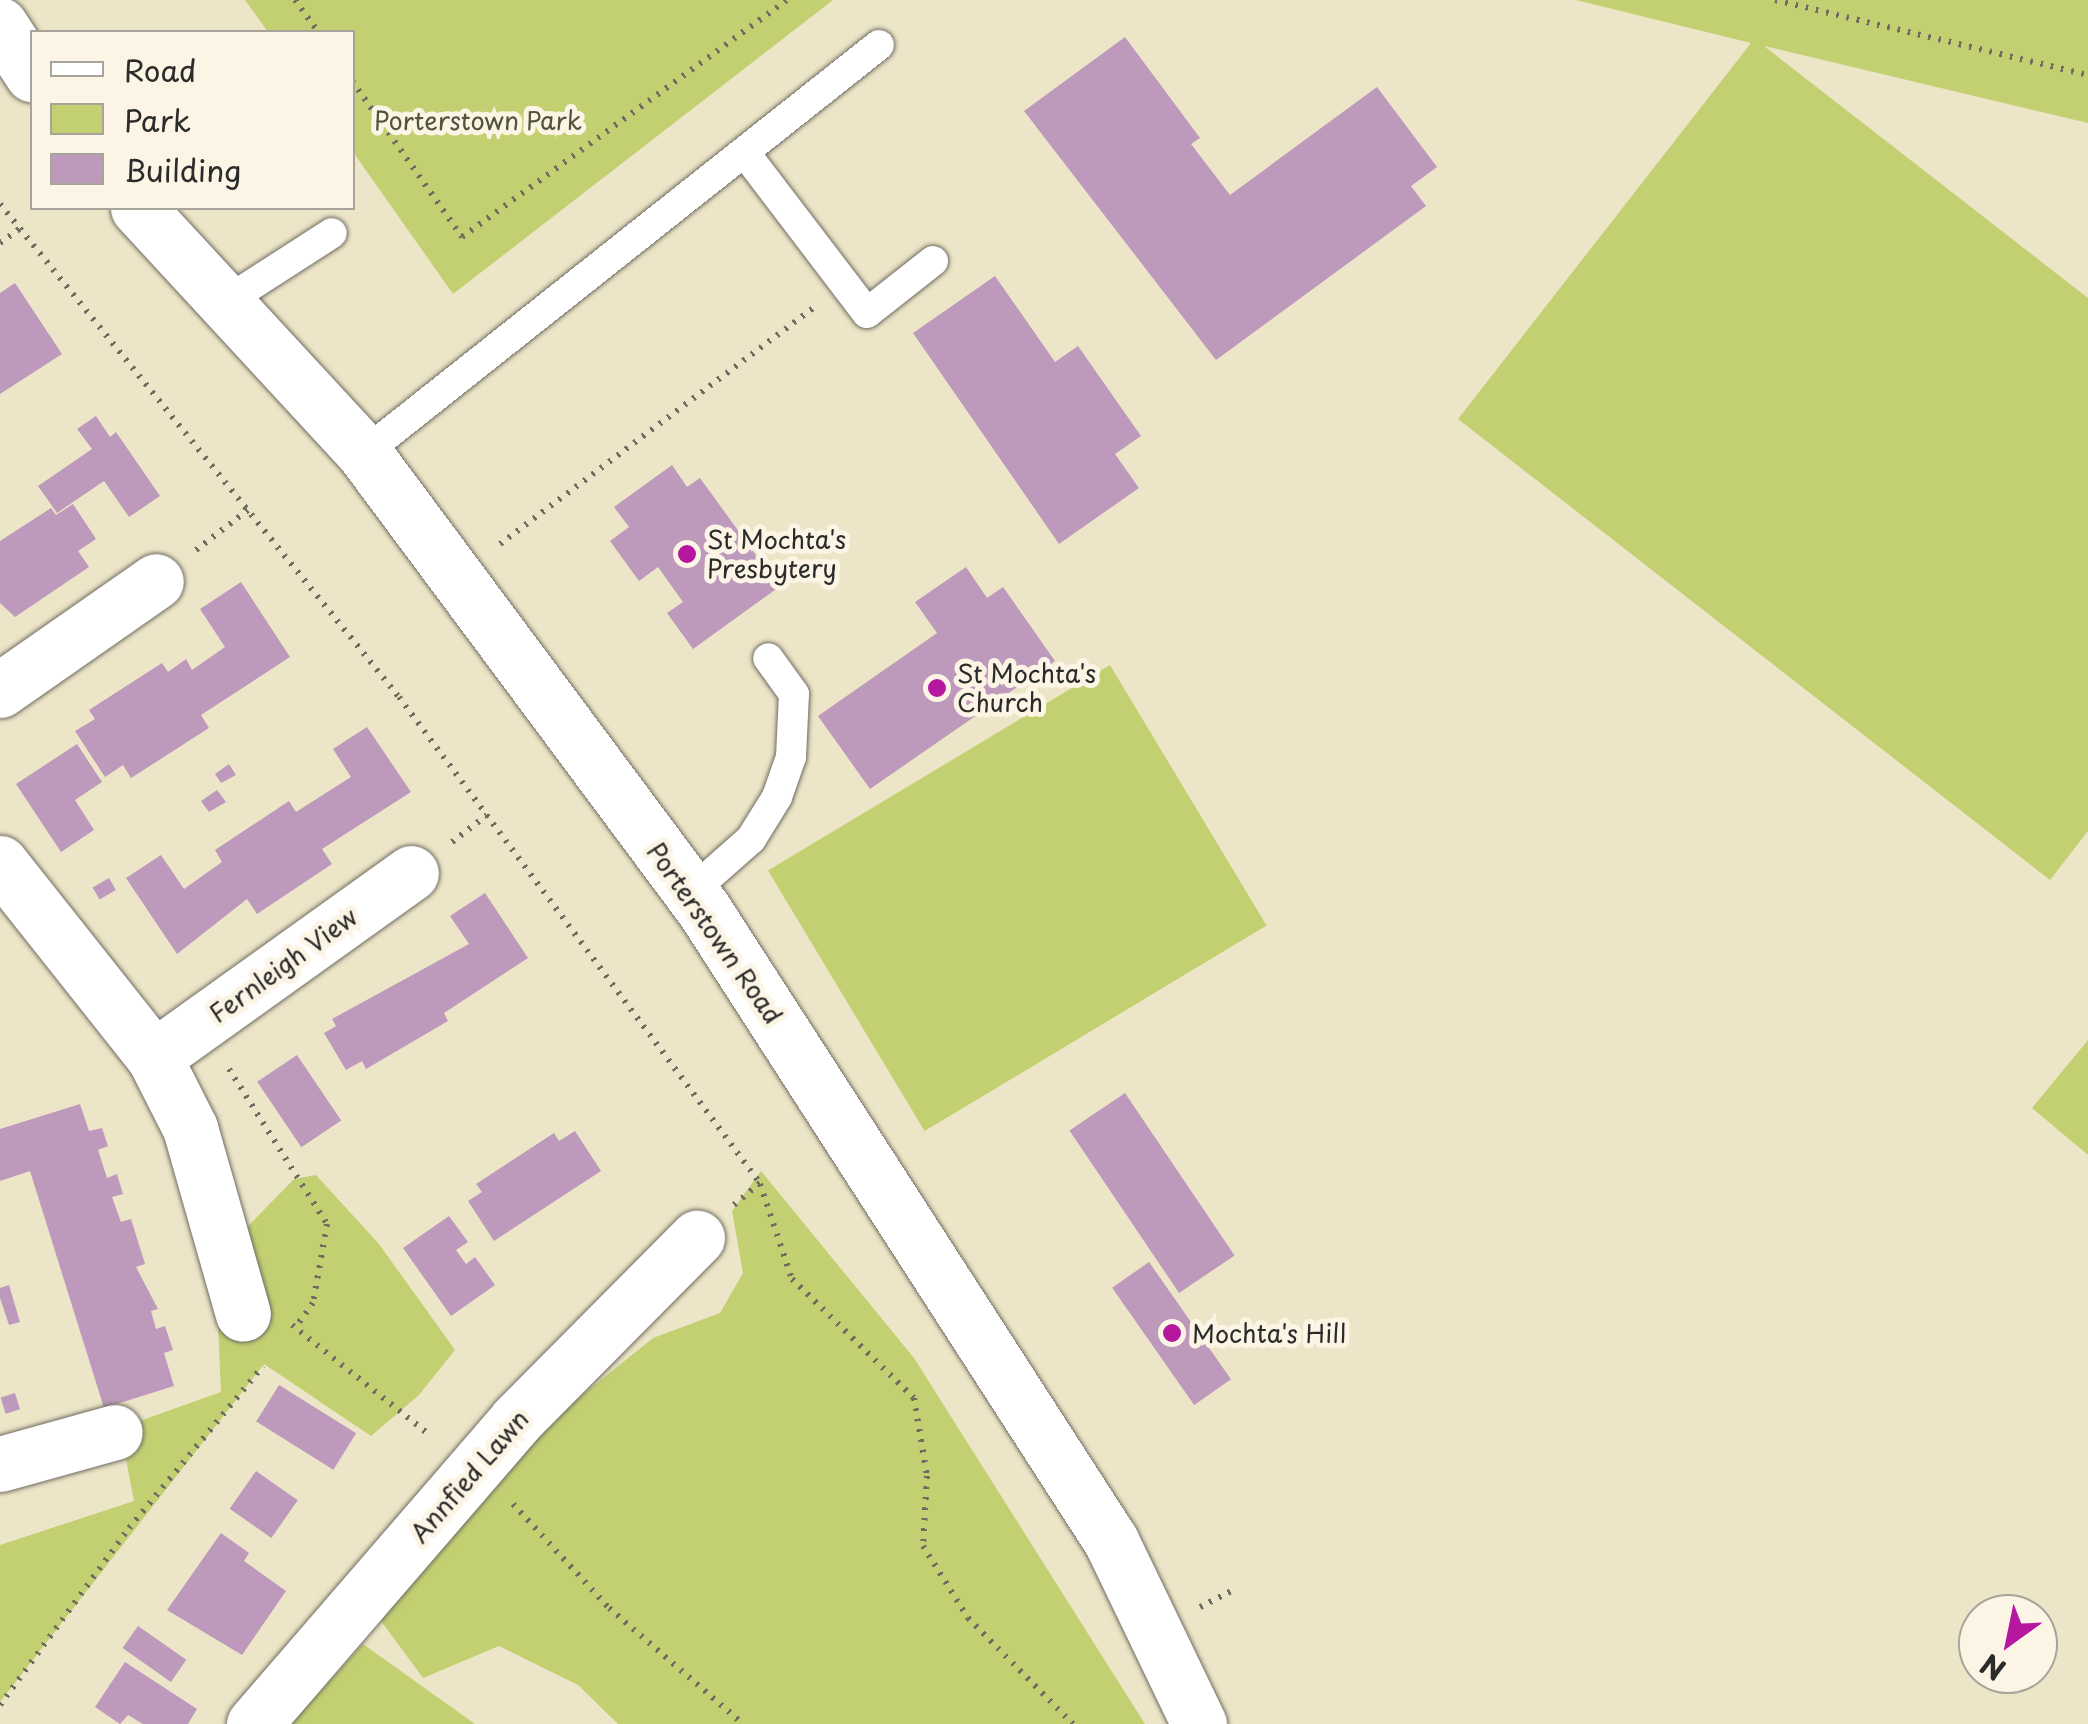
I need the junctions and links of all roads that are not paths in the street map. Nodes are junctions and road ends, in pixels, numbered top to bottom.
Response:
1 (0, 26) edge
2 (880, 46) dead end
3 (30, 71) edge
4 (745, 153) junction
5 (140, 210) edge
6 (332, 233) dead end
7 (934, 261) dead end
8 (225, 302) junction
9 (364, 454) junction
10 (156, 581) road end
11 (768, 658) dead end
12 (0, 690) edge
13 (0, 863) edge
14 (411, 873) dead end
15 (698, 901) junction
16 (154, 1056) junction
17 (697, 1238) road end
18 (266, 1337) road end
19 (115, 1432) dead end
20 (0, 1464) edge
21 (254, 1724) edge
22 (1199, 1724) edge

1 - 3 street
2 - 4 lane
4 - 7 lane
4 - 9 lane
5 - 8 street, Porterstown Road
6 - 8 lane
8 - 9 street, Porterstown Road
9 - 15 street, Porterstown Road
10 - 12 street
11 - 15 lane
13 - 16 street
14 - 16 street, Fernleigh View
15 - 22 street, Porterstown Road
16 - 18 street
17 - 21 street, Annfied Lawn
19 - 20 street

